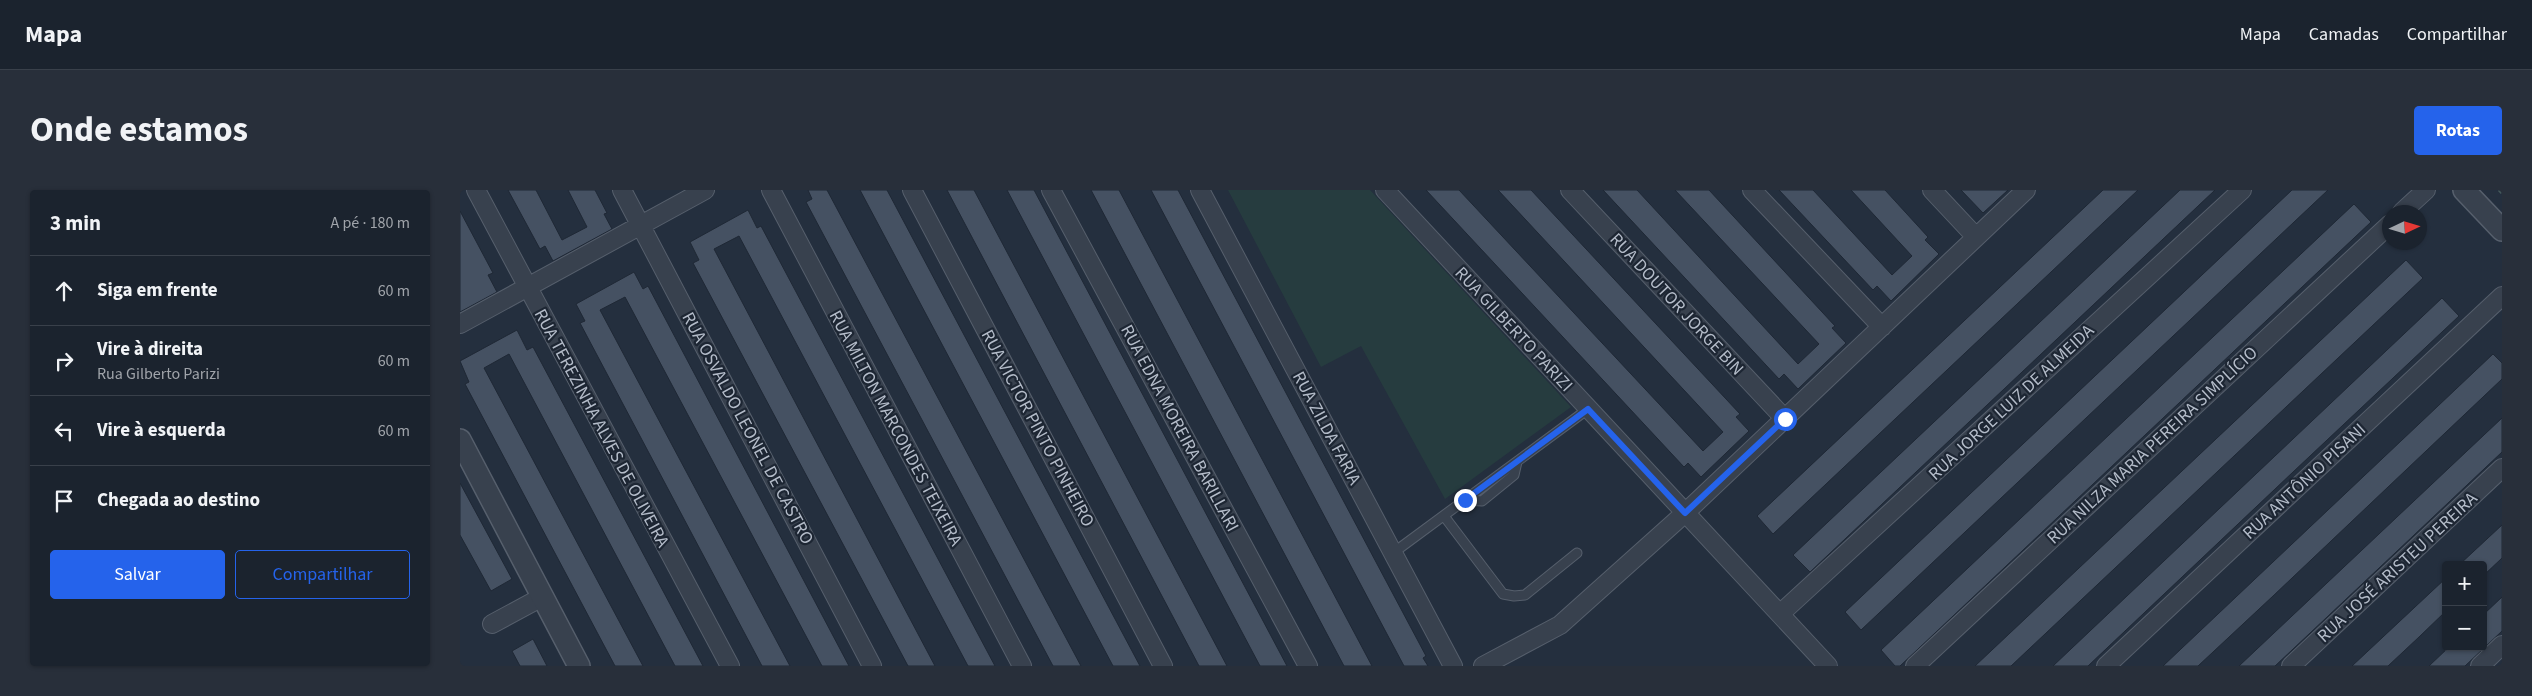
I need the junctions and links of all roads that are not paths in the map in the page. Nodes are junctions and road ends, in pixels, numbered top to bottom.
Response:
1 (476, 190) edge
2 (622, 190) edge
3 (705, 190) edge
4 (771, 190) edge
5 (912, 190) edge
6 (1051, 190) edge
7 (1200, 190) edge
8 (1385, 190) edge
9 (1570, 190) edge
10 (1752, 190) edge
11 (1932, 190) edge
12 (2026, 190) edge
13 (2242, 190) edge
14 (2426, 190) edge
15 (2464, 190) edge
16 (2410, 205) edge
17 (641, 225) junction
18 (2502, 230) edge
19 (2382, 231) edge
20 (1976, 237) junction
21 (527, 287) junction
22 (2502, 296) edge
23 (460, 324) edge
24 (1882, 327) junction
25 (1588, 409) junction
26 (1785, 419) junction
27 (460, 440) edge
28 (2502, 468) edge
29 (1685, 513) junction
30 (1444, 516) junction
31 (1392, 553) junction
32 (1577, 553) dead end
33 (542, 597) junction
34 (1780, 614) junction
35 (492, 624) dead end
36 (2502, 645) edge
37 (579, 666) edge
38 (730, 666) edge
39 (872, 666) edge
40 (1022, 666) edge
41 (1163, 666) edge
42 (1308, 666) edge
43 (1453, 666) edge
44 (1483, 666) edge
45 (1828, 666) edge
46 (1915, 666) edge
47 (2106, 666) edge
48 (2291, 666) edge
49 (2480, 666) edge

1 - 21 street, RUA TEREZINHA ALVES DE OLIVEIRA
2 - 17 street, RUA OSVALDO LEONEL DE CASTRO
3 - 17 street
4 - 40 street, RUA MILTON MARCONDES TEIXEIRA
5 - 41 street, RUA VICTOR PINTO PINHEIRO
6 - 42 street, RUA EDNA MOREIRA BARILLARI
7 - 31 street, RUA ZILDA FARIA
8 - 25 street, RUA GILBERTO PARIZI
9 - 26 street, RUA DOUTOR JORGE BIN
10 - 24 street
11 - 20 street
12 - 20 street
13 - 34 street, RUA JORGE LUIZ DE ALMEIDA
14 - 16 street
15 - 18 street
17 - 21 street
17 - 39 street, RUA OSVALDO LEONEL DE CASTRO
19 - 46 street, RUA NILZA MARIA PEREIRA SIMPLÍCIO
20 - 24 street
21 - 23 street
21 - 38 street, RUA TEREZINHA ALVES DE OLIVEIRA
22 - 47 street, RUA ANTÔNIO PISANI
24 - 26 street
25 - 29 street, RUA GILBERTO PARIZI
25 - 30 lane
26 - 29 street
27 - 33 street
28 - 48 street, RUA JOSÉ ARISTEU PEREIRA
29 - 34 street, RUA GILBERTO PARIZI
29 - 44 street
30 - 31 lane
30 - 32 lane
31 - 43 street, RUA ZILDA FARIA
33 - 35 street
33 - 37 street
34 - 45 street, RUA GILBERTO PARIZI
36 - 49 street

